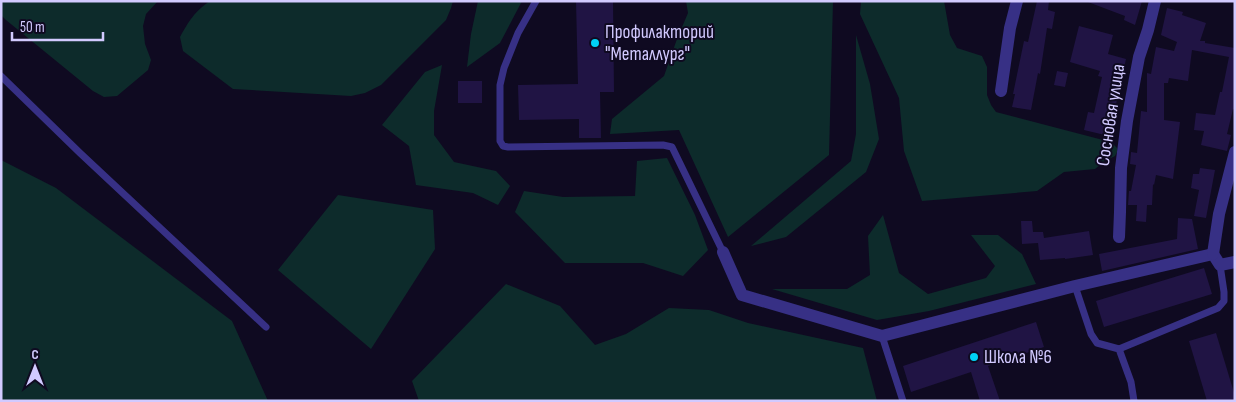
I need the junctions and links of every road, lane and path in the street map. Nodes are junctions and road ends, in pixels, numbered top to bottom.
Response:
1 (536, 1) edge
2 (1017, 1) edge
3 (1155, 1) edge
4 (1, 76) edge
5 (1001, 91) dead end
6 (1235, 152) edge
7 (1119, 237) dead end
8 (723, 252) joint
9 (1216, 260) junction
10 (1235, 262) edge
11 (1075, 286) junction
12 (266, 327) dead end
13 (882, 336) junction
14 (1119, 349) junction
15 (903, 401) edge
16 (1134, 401) edge

1 - 8 lane
2 - 5 street
3 - 7 street, Сосновая улица
4 - 12 lane
6 - 9 street
8 - 13 street
9 - 10 street
9 - 11 street
9 - 14 lane
11 - 13 street
11 - 14 lane
13 - 15 lane
14 - 16 lane

